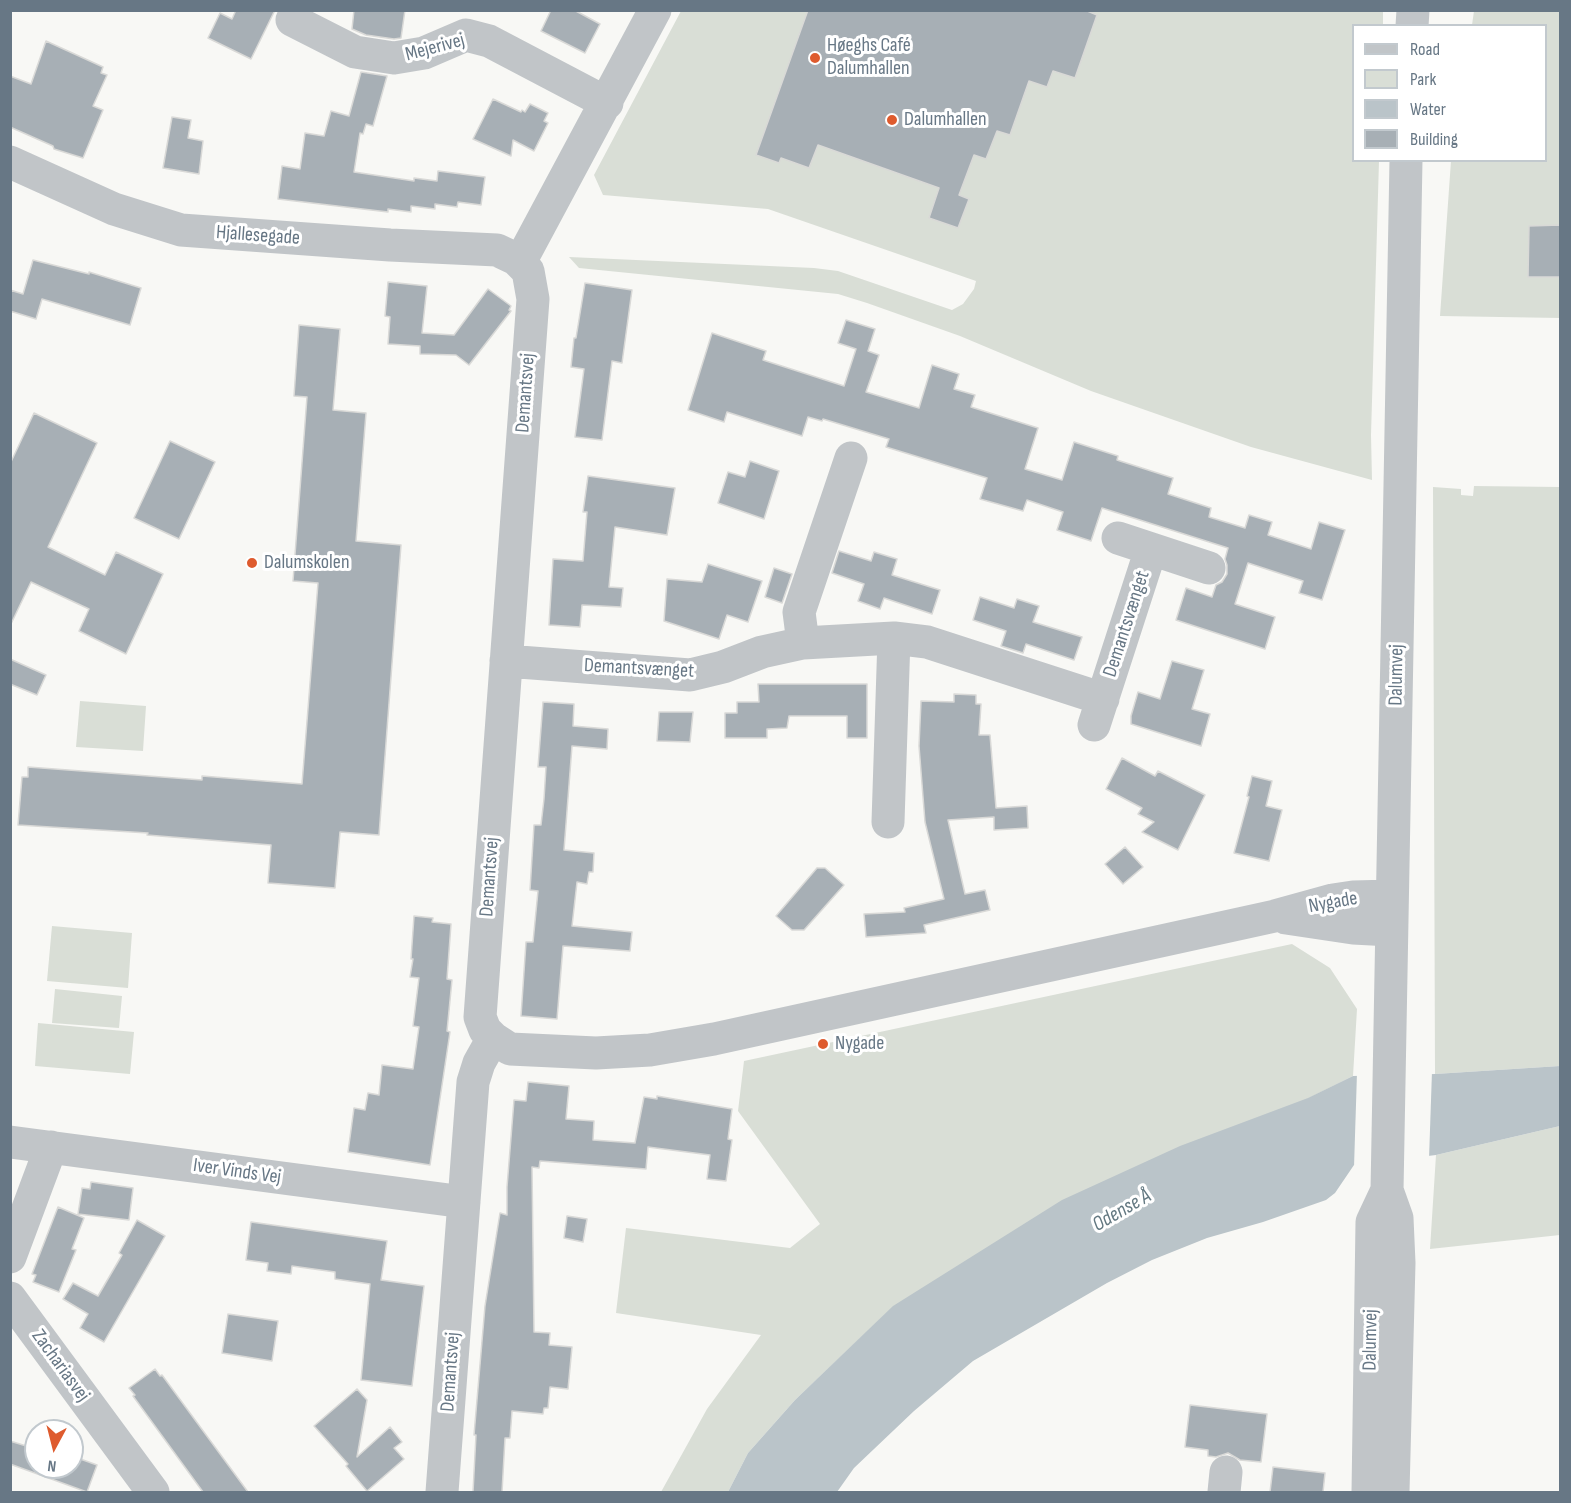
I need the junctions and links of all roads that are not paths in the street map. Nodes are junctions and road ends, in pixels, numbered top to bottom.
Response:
1 (655, 10) edge
2 (292, 20) dead end
3 (607, 103) junction
4 (10, 162) edge
5 (1406, 162) edge
6 (516, 259) junction
7 (851, 458) dead end
8 (1118, 538) dead end
9 (1150, 549) junction
10 (1209, 568) dead end
11 (894, 638) junction
12 (803, 643) junction
13 (506, 660) junction
14 (888, 822) dead end
15 (1392, 896) junction
16 (1275, 916) junction
17 (1391, 930) junction
18 (493, 1038) junction
19 (10, 1142) edge
20 (51, 1147) junction
21 (1387, 1190) junction
22 (464, 1202) junction
23 (10, 1257) edge
24 (10, 1298) edge
25 (153, 1492) edge
26 (442, 1492) edge
27 (1368, 1492) edge
28 (1393, 1492) edge

1 - 3 street
2 - 3 street, Mejerivej
3 - 6 street
4 - 6 street, Hjallesegade
5 - 15 street, Dalumvej
6 - 13 street, Demantsvej
7 - 12 street
8 - 9 street, Demantsvænget
9 - 10 street, Demantsvænget
9 - 11 street, Demantsvænget
11 - 12 street, Demantsvænget
11 - 14 street
12 - 13 street, Demantsvænget
13 - 18 street, Demantsvej
15 - 16 street, Nygade
15 - 17 street, Dalumvej
16 - 17 street, Nygade
16 - 18 street, Nygade
17 - 21 street, Dalumvej
18 - 22 street, Demantsvej
19 - 20 street, Iver Vinds Vej
20 - 22 street, Iver Vinds Vej
20 - 23 street
21 - 27 street, Dalumvej
21 - 28 street, Dalumvej
22 - 26 street, Demantsvej
24 - 25 street, Zachariasvej

